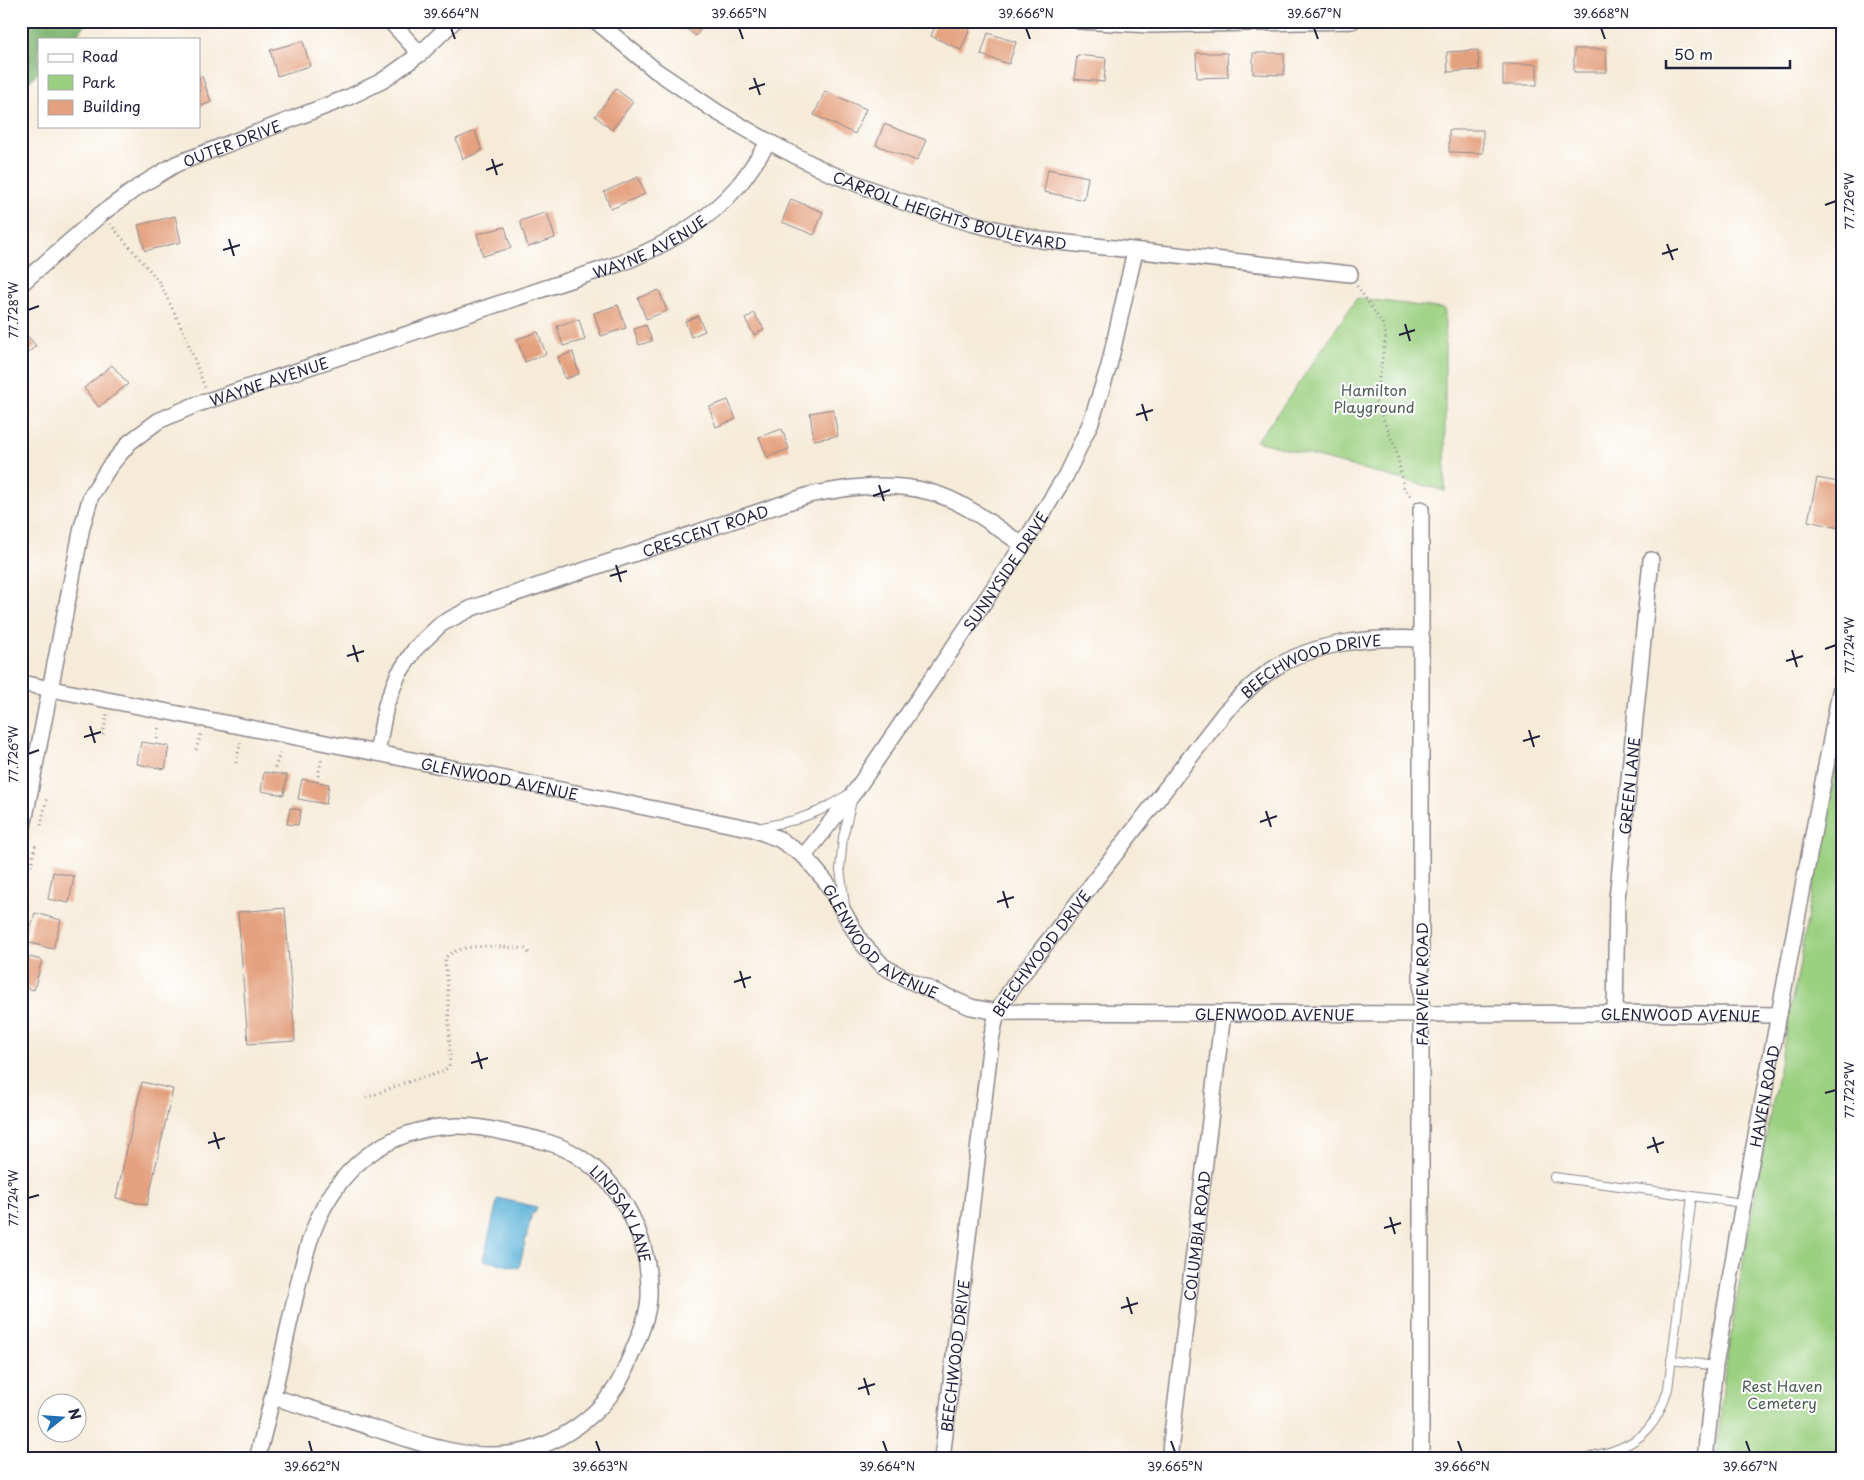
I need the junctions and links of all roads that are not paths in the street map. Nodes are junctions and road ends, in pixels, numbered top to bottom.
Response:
1 (390, 21) edge
2 (454, 21) edge
3 (596, 21) edge
4 (1079, 21) edge
5 (1352, 21) edge
6 (420, 54) junction
7 (769, 142) junction
8 (1135, 251) junction
9 (1350, 274) road end
10 (21, 284) edge
11 (1421, 509) road end
12 (1023, 545) junction
13 (1651, 560) dead end
14 (1422, 638) junction
15 (1843, 676) edge
16 (21, 684) edge
17 (50, 689) junction
18 (377, 753) junction
19 (856, 790) junction
20 (753, 829) junction
21 (21, 837) edge
22 (804, 856) junction
23 (846, 917) junction
24 (996, 1012) junction
25 (1223, 1013) junction
26 (1614, 1013) junction
27 (1420, 1014) junction
28 (1778, 1015) junction
29 (1554, 1177) dead end
30 (1692, 1196) junction
31 (1744, 1203) junction
32 (1671, 1360) junction
33 (1715, 1366) junction
34 (273, 1397) junction
35 (257, 1459) edge
36 (942, 1459) edge
37 (1169, 1459) edge
38 (1421, 1459) edge
39 (1587, 1459) edge
40 (1705, 1459) edge

1 - 6 street
2 - 6 street, OUTER DRIVE
3 - 7 street, CARROLL HEIGHTS BOULEVARD
4 - 5 street
6 - 10 street, OUTER DRIVE
7 - 8 street, CARROLL HEIGHTS BOULEVARD
7 - 17 street, WAYNE AVENUE
8 - 9 street, CARROLL HEIGHTS BOULEVARD
8 - 12 street, SUNNYSIDE DRIVE
11 - 14 street, FAIRVIEW ROAD
12 - 18 street, CRESCENT ROAD
12 - 19 street, SUNNYSIDE DRIVE
13 - 26 street, GREEN LANE
14 - 24 street, BEECHWOOD DRIVE
14 - 27 street, FAIRVIEW ROAD
15 - 28 street, HAVEN ROAD
16 - 17 street, GLENWOOD AVENUE
17 - 18 street, GLENWOOD AVENUE
17 - 21 street, WAYNE AVENUE
18 - 20 street, GLENWOOD AVENUE
19 - 20 lane
19 - 22 street, SUNNYSIDE DRIVE
19 - 23 lane
20 - 22 street, GLENWOOD AVENUE
22 - 23 street, GLENWOOD AVENUE
23 - 24 street, GLENWOOD AVENUE
24 - 25 street, GLENWOOD AVENUE
24 - 36 street, BEECHWOOD DRIVE
25 - 27 street, GLENWOOD AVENUE
25 - 37 street, COLUMBIA ROAD
26 - 27 street, GLENWOOD AVENUE
26 - 28 street, GLENWOOD AVENUE
27 - 38 street, FAIRVIEW ROAD
28 - 31 street, HAVEN ROAD
29 - 30 lane
30 - 31 lane
30 - 32 lane
31 - 33 street, HAVEN ROAD
32 - 33 lane
32 - 39 lane
33 - 40 street, HAVEN ROAD
34 - 34 street, LINDSAY LANE
34 - 35 street, LINDSAY LANE

